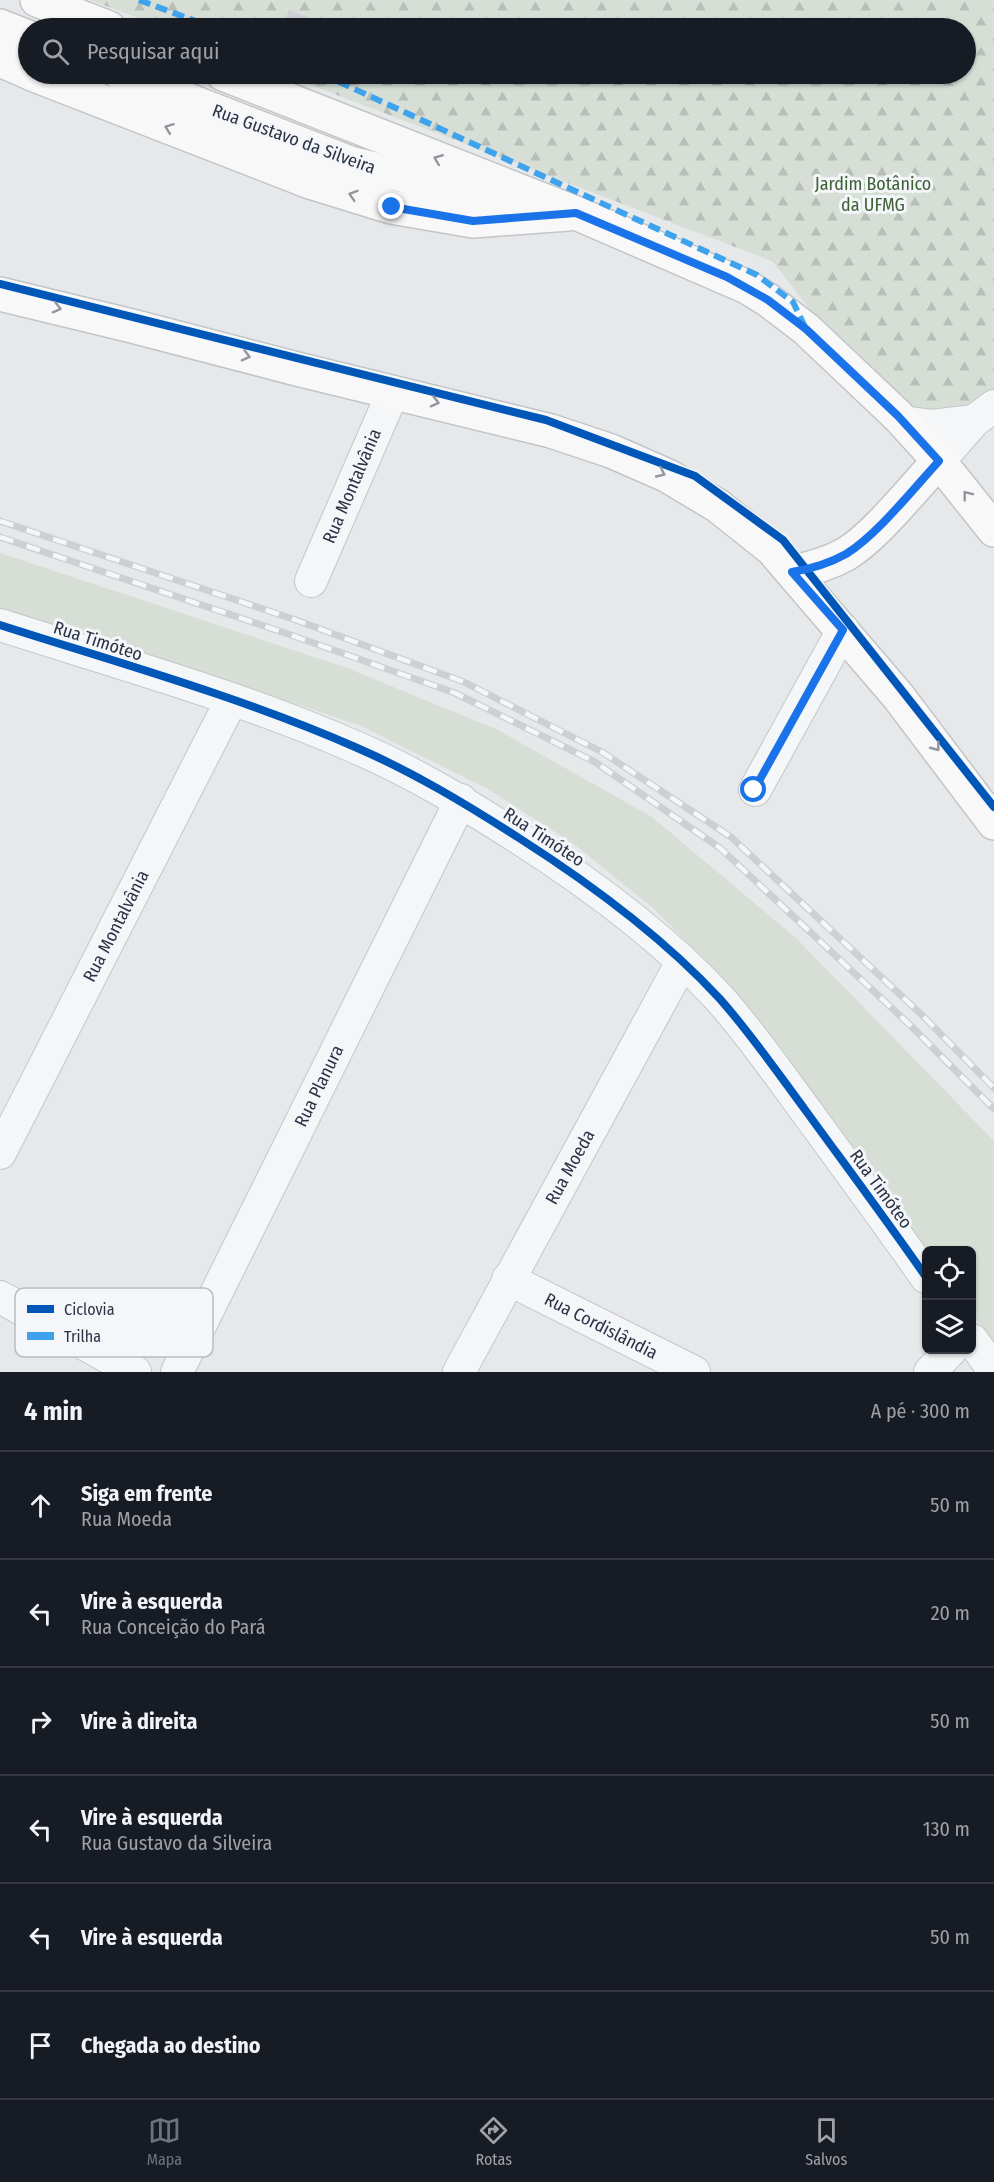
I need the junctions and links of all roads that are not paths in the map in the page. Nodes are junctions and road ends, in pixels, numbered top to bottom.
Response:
1 (37, 0) edge
2 (83, 18) edge
3 (0, 26) edge
4 (18, 33) edge
5 (0, 60) edge
6 (18, 68) edge
7 (58, 84) edge
8 (147, 84) edge
9 (248, 84) edge
10 (576, 213) junction
11 (0, 294) edge
12 (393, 392) junction
13 (984, 413) edge
14 (903, 422) junction
15 (939, 461) junction
16 (994, 530) edge
17 (792, 572) junction
18 (311, 581) dead end
19 (0, 625) edge
20 (843, 630) junction
21 (232, 699) junction
22 (754, 790) dead end
23 (460, 800) junction
24 (994, 823) edge
25 (682, 962) junction
26 (0, 1153) edge
27 (922, 1270) edge
28 (508, 1279) junction
29 (0, 1296) edge
30 (213, 1299) edge
31 (15, 1304) edge
32 (976, 1346) edge
33 (947, 1354) edge
34 (108, 1357) edge
35 (184, 1357) edge
36 (994, 1371) edge
37 (135, 1372) edge
38 (177, 1372) edge
39 (459, 1372) edge
40 (694, 1372) edge
41 (930, 1372) edge

1 - 2 main road
3 - 4 main road
5 - 6 main road
10 -> 7 main road
8 - 10 main road, Rua Gustavo da Silveira
10 -> 9 main road, Rua Gustavo da Silveira
10 - 14 main road, Rua Gustavo da Silveira
11 -> 12 main road
12 -> 17 main road
12 - 18 street, Rua Montalvânia
13 - 14 street
13 - 15 street
14 - 15 main road, Rua Gustavo da Silveira
16 -> 15 main road, Rua Gustavo da Silveira
15 - 17 main road
17 - 20 main road
19 - 21 street, Rua Timóteo
20 - 22 street
20 -> 24 main road
21 - 23 street, Rua Timóteo
21 - 26 street, Rua Montalvânia
23 - 25 street, Rua Timóteo
23 - 30 street, Rua Planura
25 - 27 street, Rua Timóteo
25 - 28 street, Rua Moeda
28 - 39 street, Rua Moeda
28 - 40 street, Rua Cordislândia
29 - 31 street
32 - 36 street
33 - 41 street
34 - 37 street
35 - 38 street, Rua Planura

